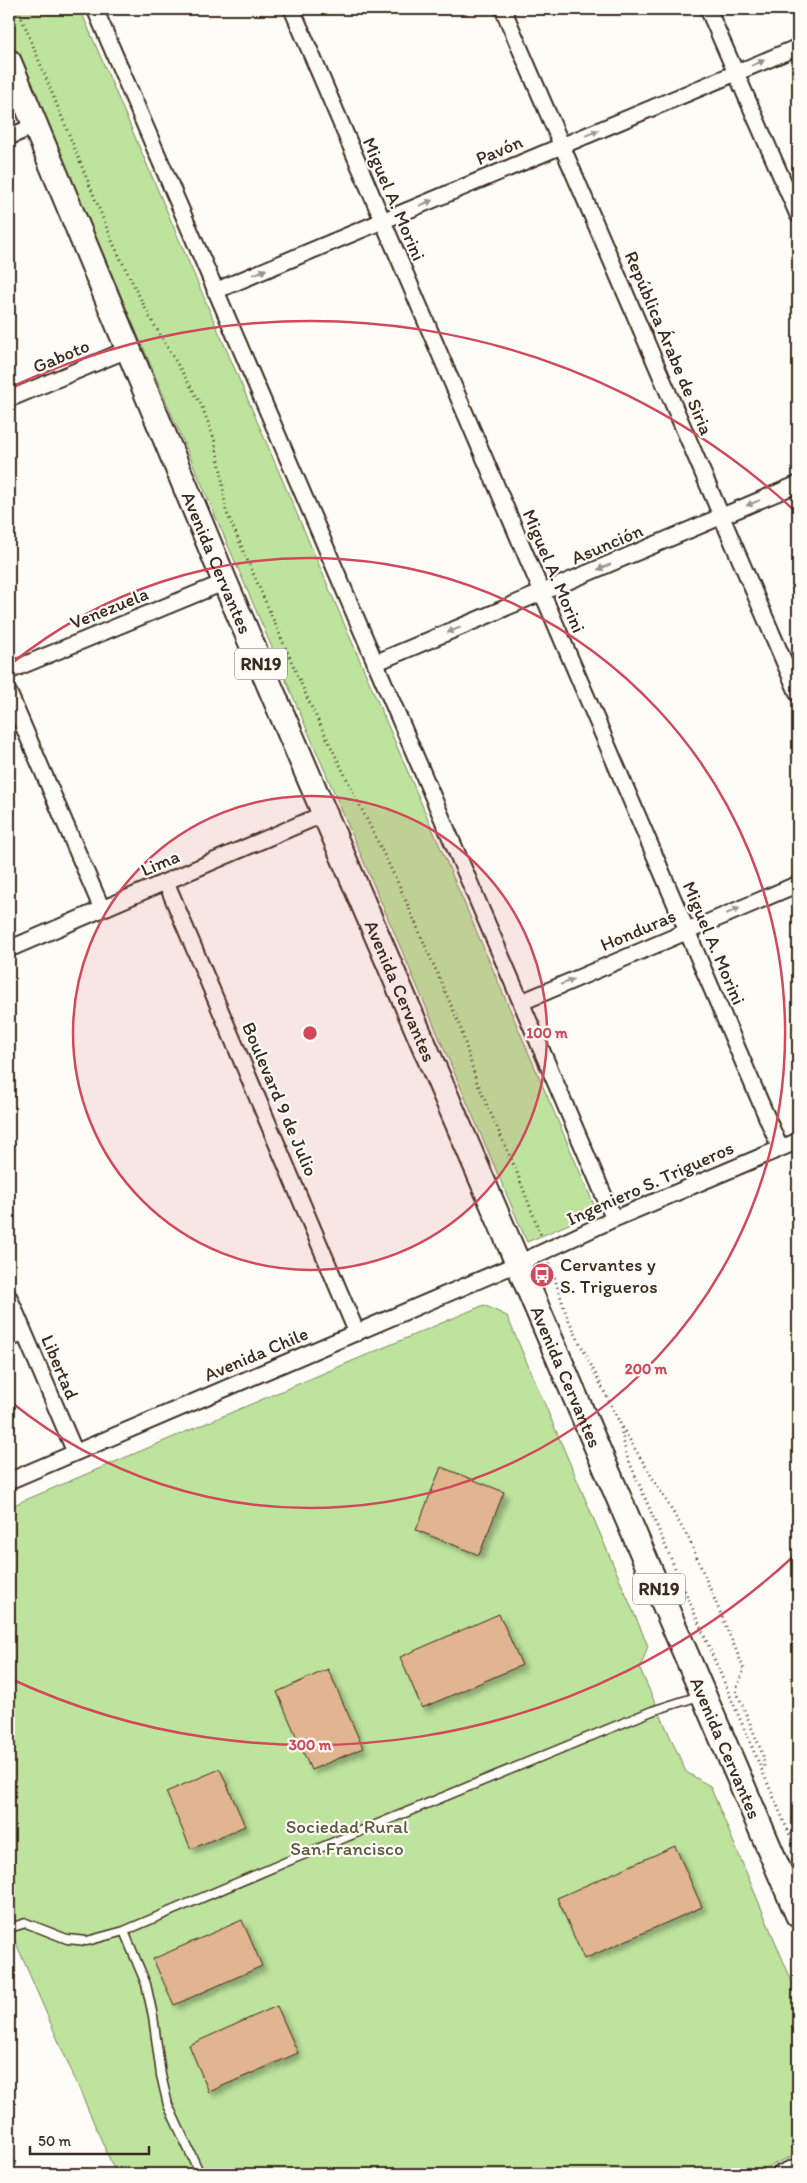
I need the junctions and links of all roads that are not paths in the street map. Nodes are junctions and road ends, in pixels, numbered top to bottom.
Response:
1 (95, 9) edge
2 (292, 9) edge
3 (504, 9) edge
4 (708, 9) edge
5 (798, 47) edge
6 (9, 62) edge
7 (736, 73) junction
8 (36, 125) junction
9 (9, 137) edge
10 (562, 146) junction
11 (798, 215) edge
12 (382, 221) junction
13 (215, 291) junction
14 (129, 349) junction
15 (9, 400) edge
16 (798, 484) edge
17 (722, 516) junction
18 (225, 582) junction
19 (542, 594) junction
20 (375, 663) junction
21 (9, 671) edge
22 (9, 693) edge
23 (798, 694) edge
24 (326, 813) junction
25 (166, 882) junction
26 (798, 884) edge
27 (102, 909) junction
28 (688, 930) junction
29 (9, 949) edge
30 (522, 1002) junction
31 (798, 1141) edge
32 (780, 1148) junction
33 (614, 1219) junction
34 (519, 1263) junction
35 (9, 1297) edge
36 (357, 1332) junction
37 (24, 1333) junction
38 (9, 1339) edge
39 (75, 1452) junction
40 (9, 1481) edge
41 (704, 1695) junction
42 (798, 1915) edge
43 (9, 1928) edge
44 (124, 1931) junction
45 (798, 2166) edge
46 (200, 2174) edge
47 (780, 2174) edge

1 - 13 street
2 - 12 street, Miguel A. Morini
3 - 10 street, República Árabe de Siria
4 - 7 street
7 -> 5 street, Pavón
6 - 8 main road, Avenida Cervantes / RN19
10 -> 7 street, Pavón
7 - 11 street
8 - 9 street
8 - 14 main road, Avenida Cervantes / RN19
12 -> 10 street, Pavón
10 - 17 street, República Árabe de Siria
13 -> 12 street, Pavón
12 - 19 street, Miguel A. Morini
13 - 20 street
14 - 15 street, Gaboto
14 - 18 main road, Avenida Cervantes / RN19
16 -> 17 street, Asunción
17 -> 19 street, Asunción
17 - 23 street, República Árabe de Siria
18 - 21 street, Venezuela
18 - 24 main road, Avenida Cervantes / RN19
19 -> 20 street, Asunción
19 - 28 street, Miguel A. Morini
20 - 30 street
22 - 27 street
24 - 25 street, Lima
24 - 34 main road, Avenida Cervantes / RN19
25 - 27 street, Lima
25 - 36 street, Boulevard 9 de Julio
28 -> 26 street, Honduras
27 - 29 street, Lima
30 -> 28 street, Honduras
28 - 32 street, Miguel A. Morini
30 - 33 street
31 - 32 street, Ingeniero S. Trigueros
32 - 33 street, Ingeniero S. Trigueros
33 - 34 street, Ingeniero S. Trigueros
34 - 36 street, Avenida Chile
34 - 41 main road, Avenida Cervantes / RN19
35 - 37 street, Libertad
36 - 39 street, Avenida Chile
37 - 38 street
37 - 39 street, Libertad
39 - 40 street, Avenida Chile
41 - 42 main road, Avenida Cervantes / RN19
41 - 44 lane
43 - 44 lane
44 - 46 lane
45 - 47 street

